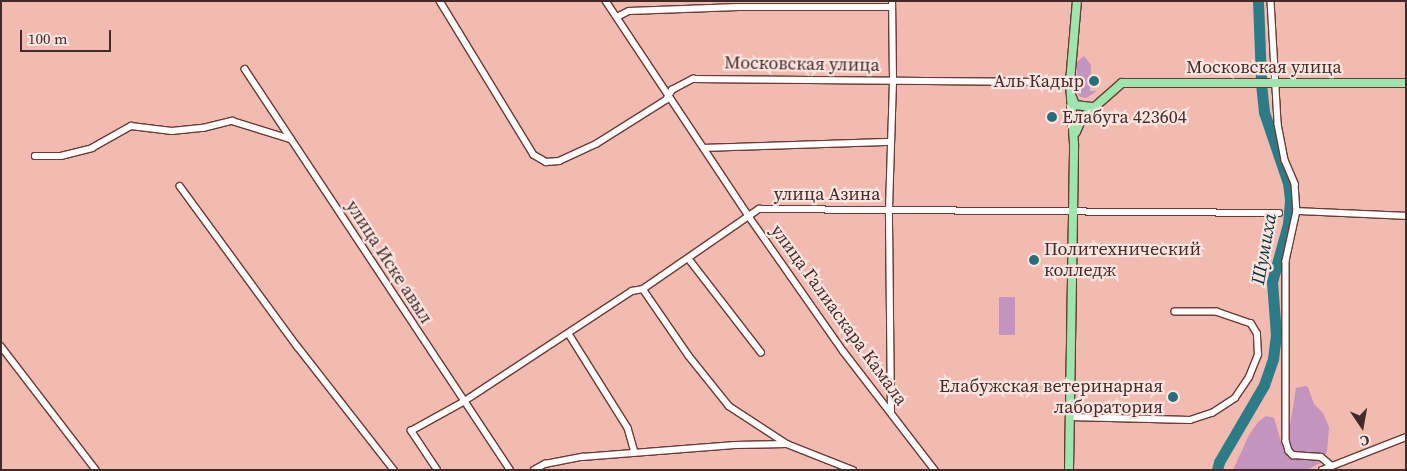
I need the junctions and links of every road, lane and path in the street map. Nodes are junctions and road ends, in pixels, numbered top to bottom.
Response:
1 (440, 1) edge
2 (606, 1) edge
3 (1077, 1) edge
4 (1271, 1) edge
5 (892, 4) edge
6 (617, 17) junction
7 (245, 69) dead end
8 (893, 80) junction
9 (1274, 81) junction
10 (1070, 82) junction
11 (1406, 83) edge
12 (668, 95) junction
13 (1071, 95) junction
14 (1092, 107) junction
15 (290, 139) junction
16 (890, 142) junction
17 (1074, 144) junction
18 (705, 148) junction
19 (35, 156) dead end
20 (180, 186) dead end
21 (889, 209) junction
22 (1297, 211) junction
23 (1074, 212) junction
24 (1279, 213) dead end
25 (748, 215) junction
26 (1406, 216) edge
27 (689, 259) junction
28 (643, 289) junction
29 (1175, 312) dead end
30 (569, 334) junction
31 (1, 346) edge
32 (761, 352) dead end
33 (463, 402) junction
34 (891, 413) junction
35 (1070, 417) junction
36 (1406, 437) edge
37 (787, 444) junction
38 (635, 452) junction
39 (1332, 466) junction
40 (96, 470) edge
41 (394, 470) edge
42 (438, 470) edge
43 (510, 470) edge
44 (534, 470) edge
45 (853, 470) edge
46 (935, 470) edge
47 (1069, 470) edge
48 (1322, 470) edge

1 - 12 street, Московская улица
2 - 6 street, улица Галиаскара Камала
3 - 10 main road
4 - 9 street
5 - 6 street
5 - 8 street
6 - 12 street, улица Галиаскара Камала
7 - 15 street, улица Иске авыл
8 - 10 street, Московская улица
8 - 12 street, Московская улица
8 - 16 street
9 - 11 main road, Московская улица
9 - 14 main road, Московская улица
9 - 22 street
10 - 13 main road
12 - 18 street, улица Галиаскара Камала
13 - 14 main road
13 - 17 main road
14 - 17 main road
15 - 19 street
15 - 33 street, улица Иске авыл
16 - 18 street
16 - 21 street
17 - 23 main road
18 - 25 street, улица Галиаскара Камала
20 - 41 street
21 - 23 street, улица Азина
21 - 25 street, улица Азина
21 - 34 street
22 - 26 street
22 - 39 street
23 - 24 street, улица Азина
23 - 35 main road
25 - 27 street, улица Азина
25 - 34 street, улица Галиаскара Камала
27 - 28 street, улица Азина
27 - 32 street
28 - 30 street, улица Азина
28 - 37 street
29 - 35 street
30 - 33 street, улица Азина
30 - 38 street
31 - 40 street
33 - 42 street, улица Азина
33 - 43 street, улица Иске авыл
34 - 46 street, улица Галиаскара Камала
35 - 47 main road
36 - 39 street
37 - 38 street
37 - 45 street
38 - 44 street
39 - 48 street

